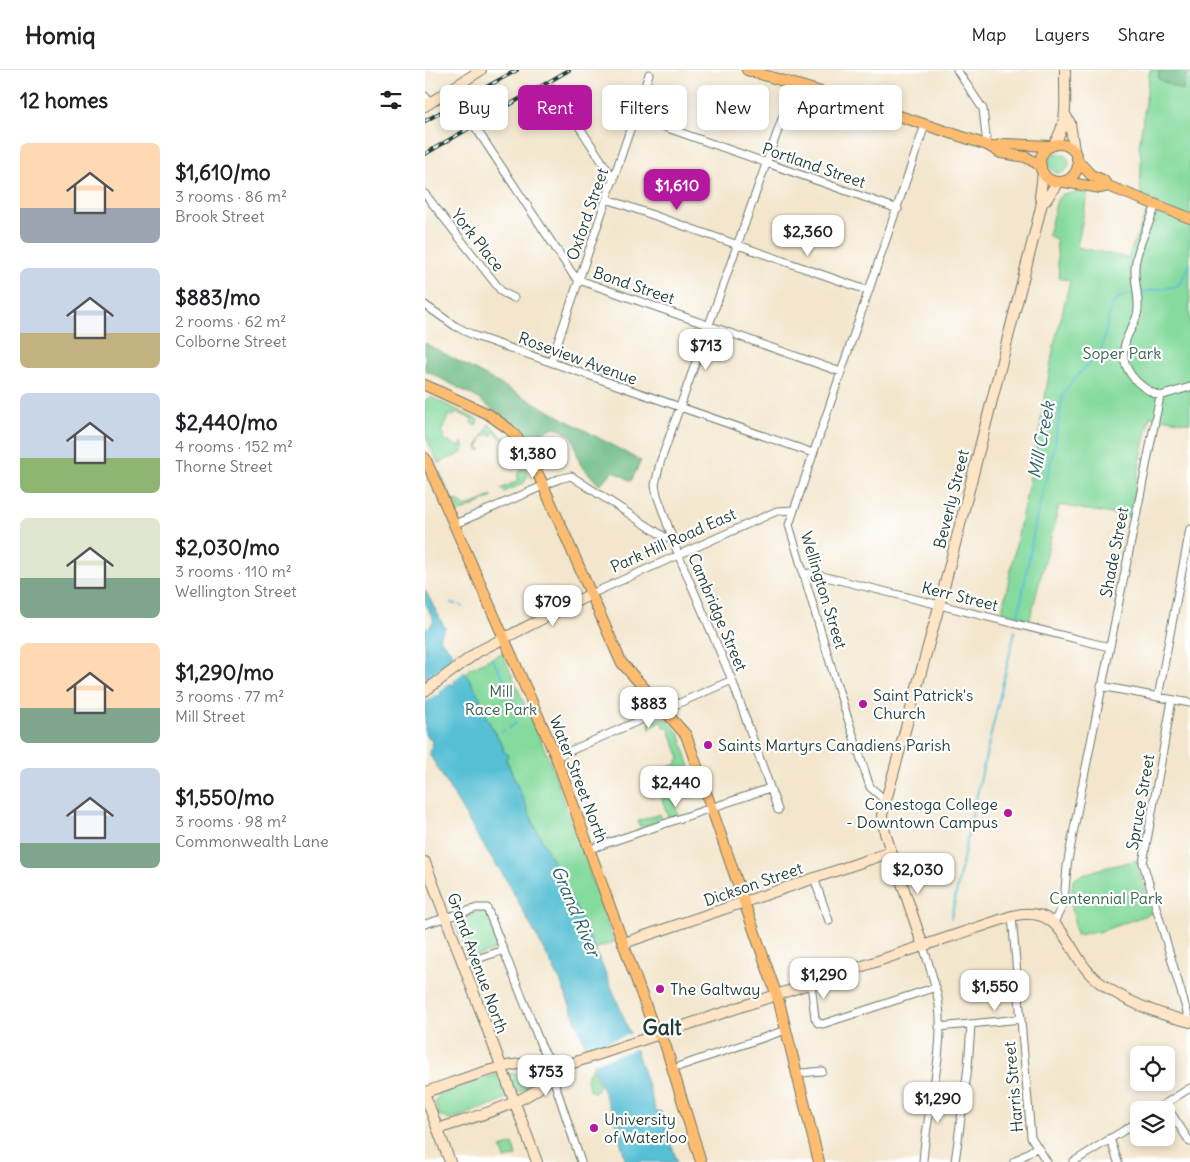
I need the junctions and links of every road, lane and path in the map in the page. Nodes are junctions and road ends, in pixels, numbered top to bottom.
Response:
1 (481, 70) edge
2 (747, 70) edge
3 (957, 70) edge
4 (1065, 70) edge
5 (649, 74) dead end
6 (458, 85) edge
7 (646, 85) edge
8 (794, 85) edge
9 (440, 95) edge
10 (427, 102) edge
11 (1066, 116) junction
12 (902, 117) edge
13 (925, 125) junction
14 (779, 128) edge
15 (476, 130) edge
16 (581, 130) edge
17 (631, 130) edge
18 (673, 130) edge
19 (1053, 145) junction
20 (989, 146) junction
21 (1073, 150) junction
22 (1077, 160) junction
23 (767, 163) junction
24 (1042, 169) junction
25 (614, 180) junction
26 (1061, 182) junction
27 (1108, 186) junction
28 (425, 194) edge
29 (607, 199) junction
30 (1041, 203) junction
31 (1156, 205) junction
32 (898, 209) junction
33 (1190, 218) edge
34 (739, 244) junction
35 (579, 280) junction
36 (869, 291) junction
37 (514, 298) dead end
38 (425, 305) edge
39 (710, 326) junction
40 (551, 362) junction
41 (841, 372) junction
42 (425, 385) edge
43 (1190, 387) edge
44 (1160, 396) junction
45 (680, 408) junction
46 (813, 453) junction
47 (425, 458) edge
48 (543, 486) junction
49 (793, 510) junction
50 (455, 524) junction
51 (1190, 529) edge
52 (672, 539) junction
53 (678, 554) junction
54 (803, 574) junction
55 (591, 594) junction
56 (939, 605) junction
57 (504, 636) junction
58 (1109, 647) junction
59 (732, 680) junction
60 (1101, 686) junction
61 (425, 691) edge
62 (1158, 697) junction
63 (1172, 700) junction
64 (1190, 703) edge
65 (664, 710) junction
66 (556, 757) junction
67 (770, 788) junction
68 (885, 800) junction
69 (711, 808) junction
70 (778, 810) dead end
71 (590, 849) junction
72 (891, 852) junction
73 (425, 862) edge
74 (814, 878) junction
75 (745, 902) junction
76 (1012, 916) junction
77 (446, 918) junction
78 (829, 921) dead end
79 (1054, 922) junction
80 (425, 924) edge
81 (624, 943) junction
82 (923, 946) junction
83 (504, 950) junction
84 (462, 964) junction
85 (811, 983) junction
86 (936, 987) junction
87 (776, 994) junction
88 (1021, 1019) junction
89 (1190, 1022) edge
90 (971, 1025) junction
91 (939, 1027) junction
92 (780, 1032) dead end
93 (658, 1033) junction
94 (680, 1066) dead end
95 (501, 1068) junction
96 (822, 1071) dead end
97 (554, 1072) junction
98 (802, 1073) dead end
99 (1190, 1088) edge
100 (425, 1094) edge
101 (1170, 1101) edge
102 (514, 1102) junction
103 (428, 1111) edge
104 (1175, 1119) edge
105 (1130, 1126) edge
106 (438, 1129) junction
107 (1110, 1138) junction
108 (1190, 1142) edge
109 (1037, 1147) junction
110 (450, 1162) edge
111 (536, 1162) edge
112 (581, 1162) edge
113 (701, 1162) edge
114 (819, 1162) edge
115 (923, 1162) edge
116 (955, 1162) edge
117 (1014, 1162) edge
118 (1047, 1162) edge
119 (1073, 1162) edge
120 (1118, 1162) edge

1 - 6 street
2 - 8 main road
3 - 20 street
4 - 11 street
5 - 7 street, Oxford Street
9 - 10 street
11 - 19 street
11 - 21 street
12 - 13 main road
13 - 20 main road
13 - 32 street, Wellington Street
14 - 23 street, Cambridge Street
15 - 35 street, Bond Street
16 - 25 street
17 - 25 street, Oxford Street
18 - 23 street, Portland Street
19 - 20 main road
19 - 21 main road
19 - 24 main road
20 - 24 main road
21 - 22 main road
22 - 26 main road
22 - 27 main road
23 - 32 street, Portland Street
23 - 34 street, Cambridge Street
24 - 26 main road
24 - 30 street, Beverly Street
25 - 29 street, Oxford Street
26 - 27 main road
26 - 30 street, Beverly Street
27 - 31 main road
28 - 37 street, York Place
29 - 34 street
29 - 35 street, Oxford Street
30 - 56 street, Beverly Street
31 - 33 main road
31 - 44 street
32 - 36 street, Wellington Street
34 - 36 street
34 - 39 street, Cambridge Street
35 - 39 street, Bond Street
35 - 40 street, Oxford Street
36 - 41 street, Wellington Street
38 - 40 street, Roseview Avenue
39 - 41 street, Bond Street
39 - 45 street, Cambridge Street
40 - 45 street, Roseview Avenue
41 - 46 street, Wellington Street
42 - 48 main road
43 - 44 street
44 - 58 street, Shade Street
45 - 46 street, Roseview Avenue
45 - 52 street, Cambridge Street
46 - 49 street, Wellington Street
47 - 50 main road, Water Street North
48 - 50 street
48 - 52 street
48 - 55 main road
49 - 53 street, Park Hill Road East
49 - 54 street, Wellington Street
50 - 57 main road, Water Street North
51 - 62 street
52 - 53 street, Cambridge Street
53 - 55 street, Park Hill Road East
53 - 59 street, Cambridge Street
54 - 56 street, Kerr Street
54 - 68 street, Wellington Street
55 - 57 street, Park Hill Road East
55 - 65 main road
56 - 58 street, Kerr Street
56 - 68 street, Beverly Street
57 - 61 street, Park Hill Road East
57 - 66 main road, Water Street North
58 - 60 street, Shade Street
59 - 65 street
59 - 67 street, Cambridge Street
60 - 62 street
60 - 79 street, Shade Street
62 - 63 street
63 - 64 street
63 - 89 street, Spruce Street
65 - 66 street
65 - 69 main road
66 - 71 main road, Water Street North
67 - 69 street
67 - 70 street, Cambridge Street
68 - 72 street
69 - 71 street
69 - 75 main road
71 - 81 main road, Water Street North
72 - 74 street, Dickson Street
72 - 82 street
73 - 77 street, Grand Avenue North
74 - 75 street, Dickson Street
74 - 78 street
75 - 81 street, Dickson Street
75 - 87 main road
76 - 79 street
76 - 82 street
76 - 88 street, Harris Street
77 - 80 street
77 - 83 street
77 - 84 street, Grand Avenue North
79 - 89 street
81 - 93 main road, Water Street North
82 - 85 street
82 - 86 street
83 - 84 street
83 - 97 street
84 - 95 street, Grand Avenue North
85 - 86 street
85 - 87 street
86 - 91 street
87 - 93 street
87 - 114 main road
88 - 90 street
88 - 109 street, Harris Street
90 - 91 street
90 - 116 street
91 - 115 street
92 - 94 street
93 - 97 street
93 - 113 main road, Water Street North
95 - 97 street
95 - 100 street
95 - 102 street, Grand Avenue North
96 - 98 street
97 - 102 street
97 - 112 street
99 - 101 street
100 - 103 street
102 - 106 street
102 - 111 street, Grand Avenue North
103 - 106 street
104 - 108 street
105 - 107 street
106 - 110 street
107 - 119 street
107 - 120 street
109 - 117 street
109 - 118 street, Harris Street

